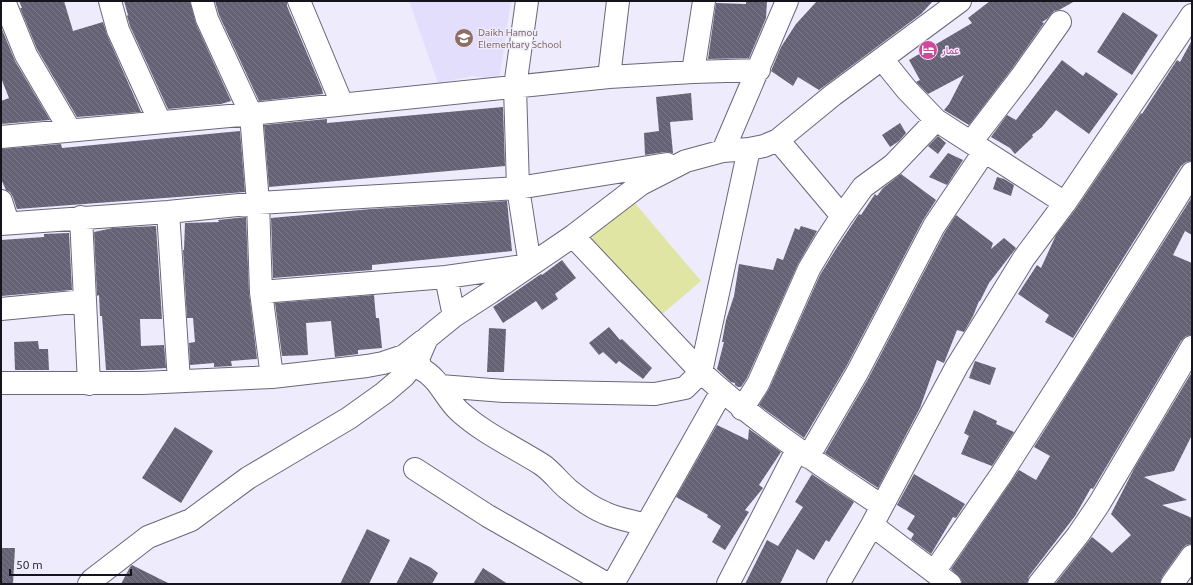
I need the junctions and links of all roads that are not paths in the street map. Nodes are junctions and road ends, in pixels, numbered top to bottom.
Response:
1 (4, 1) edge
2 (110, 1) edge
3 (202, 1) edge
4 (299, 1) edge
5 (527, 1) edge
6 (618, 1) edge
7 (704, 1) edge
8 (787, 1) edge
9 (960, 1) edge
10 (1192, 15) edge
11 (1060, 22) dead end
12 (882, 59) junction
13 (759, 70) junction
14 (693, 72) junction
15 (609, 77) junction
16 (515, 87) junction
17 (342, 104) junction
18 (251, 114) junction
19 (936, 120) junction
20 (160, 122) junction
21 (70, 130) junction
22 (1, 137) edge
23 (778, 140) junction
24 (978, 147) junction
25 (749, 149) junction
26 (723, 151) junction
27 (686, 161) junction
28 (1192, 173) edge
29 (518, 188) junction
30 (1, 201) edge
31 (258, 203) junction
32 (1065, 203) junction
33 (168, 212) junction
34 (842, 216) junction
35 (81, 218) junction
36 (5, 223) edge
37 (573, 236) junction
38 (530, 265) junction
39 (446, 277) junction
40 (261, 292) junction
41 (85, 301) junction
42 (1, 309) edge
43 (454, 316) junction
44 (427, 338) junction
45 (1192, 347) edge
46 (418, 358) junction
47 (701, 372) junction
48 (272, 377) junction
49 (179, 381) junction
50 (1, 383) edge
51 (89, 384) junction
52 (440, 386) junction
53 (722, 391) junction
54 (742, 409) junction
55 (803, 454) junction
56 (415, 469) dead end
57 (877, 515) junction
58 (646, 525) junction
59 (1192, 556) edge
60 (942, 578) edge
61 (94, 583) edge
62 (607, 584) edge
63 (613, 584) edge
64 (728, 584) edge
65 (838, 584) edge
66 (1039, 584) edge
67 (1172, 584) edge

1 - 21 street
2 - 20 street
3 - 18 street
4 - 17 street
5 - 16 street
6 - 15 street
7 - 14 street
8 - 13 street
9 - 12 street
10 - 32 street
11 - 24 street
12 - 19 street
12 - 23 street
13 - 14 street
13 - 26 street
14 - 15 street
15 - 16 street
16 - 17 street
16 - 29 street
17 - 18 street
18 - 20 street
18 - 31 street
19 - 24 street
19 - 34 street
20 - 21 street
21 - 22 street
23 - 25 street
23 - 34 street
24 - 32 street
24 - 55 street
25 - 26 street
25 - 47 street
26 - 27 street
27 - 29 street
27 - 37 street
28 - 60 street
29 - 31 street
29 - 38 street
30 - 36 street
31 - 33 street
31 - 40 street
32 - 57 street
33 - 35 street
33 - 49 street
34 - 54 street
35 - 36 street
35 - 41 street
37 - 38 street
37 - 47 street
38 - 39 street
38 - 43 street
39 - 40 street
39 - 43 street
40 - 48 street
41 - 42 street
41 - 51 street
43 - 44 street
44 - 46 street
44 - 48 street
45 - 66 street
46 - 52 street
46 - 61 street
47 - 52 street
47 - 53 street
48 - 49 street
49 - 51 street
50 - 51 street
52 - 58 street
53 - 54 street
53 - 58 street
54 - 55 street
55 - 57 street
55 - 64 street
56 - 62 street
57 - 60 street
57 - 65 street
58 - 63 street
59 - 67 street

